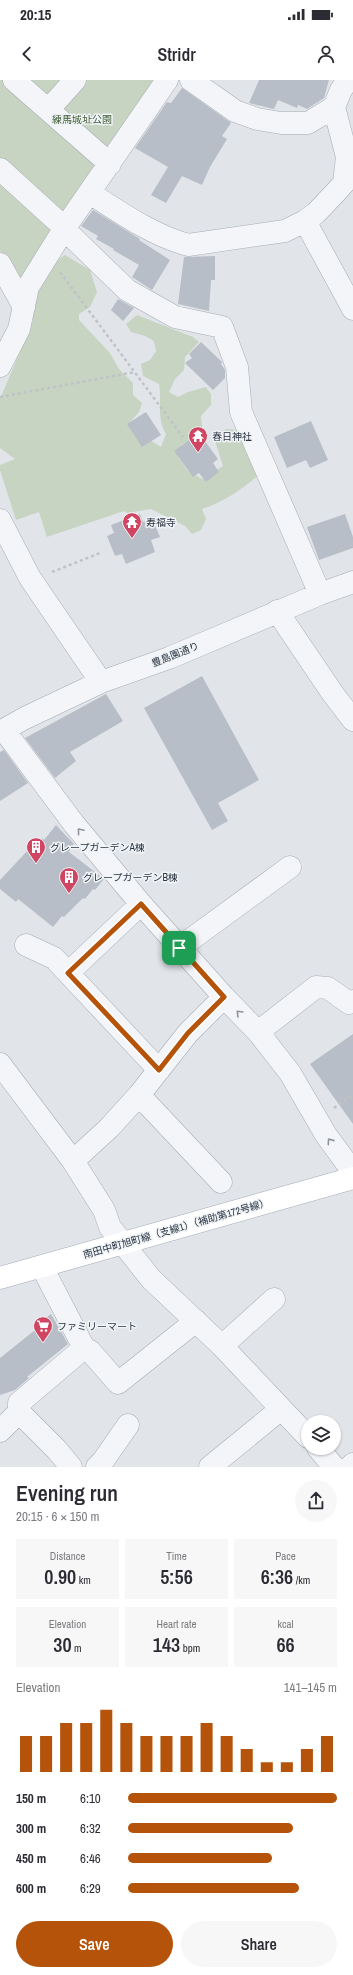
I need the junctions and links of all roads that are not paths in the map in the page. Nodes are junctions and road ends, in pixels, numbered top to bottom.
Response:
1 (14, 80) edge
2 (75, 80) edge
3 (167, 80) edge
4 (191, 80) edge
5 (348, 80) edge
6 (334, 107) junction
7 (49, 109) junction
8 (110, 164) junction
9 (0, 169) edge
10 (350, 172) edge
11 (90, 193) junction
12 (305, 221) junction
13 (60, 225) junction
14 (0, 264) edge
15 (24, 307) junction
16 (353, 309) edge
17 (0, 366) edge
18 (1, 523) edge
19 (353, 582) edge
20 (320, 594) junction
21 (277, 611) junction
22 (101, 682) junction
23 (353, 720) edge
24 (2, 731) edge
25 (290, 867) dead end
26 (141, 904) junction
27 (26, 945) dead end
28 (179, 948) junction
29 (68, 973) junction
30 (224, 997) junction
31 (353, 1001) edge
32 (258, 1032) junction
33 (0, 1064) edge
34 (159, 1070) junction
35 (139, 1095) junction
36 (73, 1161) junction
37 (353, 1172) edge
38 (353, 1178) edge
39 (221, 1182) dead end
40 (124, 1243) junction
41 (42, 1267) junction
42 (0, 1278) edge
43 (274, 1299) dead end
44 (196, 1321) junction
45 (222, 1346) junction
46 (84, 1348) junction
47 (281, 1409) junction
48 (19, 1412) junction
49 (128, 1425) dead end
50 (301, 1430) edge
51 (0, 1431) edge
52 (324, 1455) edge
53 (353, 1464) edge
54 (71, 1467) edge
55 (97, 1467) edge
56 (210, 1467) edge
57 (334, 1467) edge
58 (350, 1467) edge

1 - 7 street
2 - 7 street
3 - 8 street
4 - 6 street
5 - 6 street
6 - 10 street
7 - 8 street
8 - 11 street
9 - 13 street
10 - 12 street
11 - 12 street
11 - 13 street
12 - 16 street
13 - 15 street
13 - 20 street
14 - 15 street
15 - 17 street
18 - 22 street
19 - 20 street, 豊島園通り
20 - 21 street, 豊島園通り
21 - 22 street, 豊島園通り
21 - 23 street
22 - 24 street, 豊島園通り
26 -> 24 street
25 - 28 street
26 - 28 street
26 - 29 street
27 - 29 street
28 - 30 street
29 - 34 street
32 -> 30 street
30 - 34 street
31 - 32 street
37 -> 32 street
33 - 36 street
34 - 35 street
35 - 36 street
35 - 39 street
36 - 40 street
38 - 40 main road, 南田中町旭町線（支線1）（補助第172号線）
40 - 41 main road, 南田中町旭町線（支線1）（補助第172号線）
40 - 44 street
41 - 42 main road, 南田中町旭町線（支線1）（補助第172号線）
41 - 46 street
43 - 45 street
44 - 45 street
44 - 46 street
45 - 47 street
46 - 48 street
47 - 50 street
47 - 56 street
48 - 51 street
48 - 54 street
49 - 55 street
52 - 57 street
53 - 58 street

